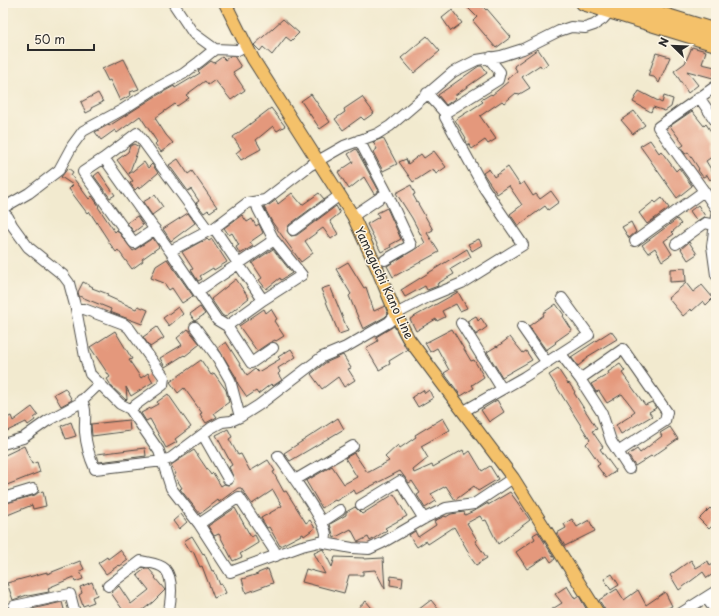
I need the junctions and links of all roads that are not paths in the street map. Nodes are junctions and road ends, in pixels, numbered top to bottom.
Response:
1 (174, 3) edge
2 (225, 3) edge
3 (583, 3) edge
4 (625, 3) edge
5 (614, 7) edge
6 (716, 30) edge
7 (716, 44) edge
8 (246, 45) junction
9 (215, 49) junction
10 (491, 57) junction
11 (716, 86) edge
12 (427, 93) junction
13 (699, 97) junction
14 (445, 113) junction
15 (716, 122) edge
16 (359, 140) junction
17 (104, 158) junction
18 (319, 162) junction
19 (704, 191) junction
20 (387, 193) junction
21 (340, 195) junction
22 (256, 202) junction
23 (3, 208) edge
24 (716, 209) edge
25 (3, 212) edge
26 (353, 216) junction
27 (715, 220) edge
28 (155, 229) junction
29 (211, 229) junction
30 (293, 230) dead end
31 (274, 240) junction
32 (635, 241) dead end
33 (676, 244) dead end
34 (170, 251) junction
35 (384, 260) dead end
36 (239, 264) junction
37 (716, 275) edge
38 (198, 291) junction
39 (562, 298) dead end
40 (263, 300) junction
41 (76, 310) junction
42 (396, 314) junction
43 (461, 323) dead end
44 (227, 326) junction
45 (195, 327) dead end
46 (522, 327) dead end
47 (273, 348) dead end
48 (561, 354) junction
49 (547, 363) junction
50 (580, 379) junction
51 (99, 384) junction
52 (502, 389) junction
53 (81, 400) junction
54 (130, 409) junction
55 (464, 411) junction
56 (240, 417) junction
57 (203, 435) junction
58 (3, 444) edge
59 (352, 446) dead end
60 (618, 452) junction
61 (278, 456) dead end
62 (163, 461) junction
63 (629, 469) dead end
64 (513, 478) junction
65 (228, 479) dead end
66 (295, 480) junction
67 (33, 489) dead end
68 (3, 498) edge
69 (361, 505) dead end
70 (340, 510) dead end
71 (424, 518) junction
72 (322, 522) junction
73 (199, 524) junction
74 (325, 543) junction
75 (276, 556) junction
76 (108, 586) dead end
77 (716, 591) edge
78 (706, 598) junction
79 (14, 606) dead end
80 (716, 611) edge
81 (75, 613) edge
82 (165, 613) edge
83 (598, 613) edge
84 (681, 613) edge

1 - 9 street
2 - 8 main road, Yamaguchi Kano Line
3 - 5 highway
4 - 6 highway
5 - 7 highway
5 - 10 street
8 - 9 street
8 - 18 main road, Yamaguchi Kano Line
9 - 23 street
10 - 12 street
10 - 14 street
11 - 13 street
12 - 14 street
12 - 16 street
13 - 15 street
13 - 19 street
14 - 42 street
16 - 18 street
16 - 20 street
17 - 28 street
17 - 28 street
17 - 29 street
18 - 21 main road, Yamaguchi Kano Line
18 - 22 street
19 - 24 street
19 - 32 street
20 - 26 street
20 - 35 street
21 - 26 main road, Yamaguchi Kano Line
21 - 30 street
22 - 29 street
22 - 31 street
25 - 41 street
26 - 42 main road, Yamaguchi Kano Line
27 - 33 street
27 - 37 street
28 - 34 street
29 - 34 street
29 - 36 street
31 - 36 street
31 - 40 street
34 - 38 street
36 - 38 street
36 - 40 street
38 - 44 street
39 - 48 street
40 - 44 street
41 - 51 street
41 - 54 street
42 - 55 main road, Yamaguchi Kano Line
42 - 56 street
43 - 52 street
44 - 47 street
45 - 56 street
46 - 49 street
48 - 49 street
48 - 50 street
49 - 52 street
50 - 60 street
50 - 60 street
51 - 53 street
51 - 54 street
52 - 55 street
53 - 58 street
53 - 62 street
54 - 62 street
55 - 64 main road, Yamaguchi Kano Line
56 - 57 street
57 - 62 street
57 - 65 street
59 - 66 street
60 - 63 street
61 - 66 street
62 - 73 street
64 - 71 street
64 - 83 main road, Yamaguchi Kano Line
66 - 72 street
67 - 68 street
69 - 71 street
70 - 72 street
71 - 74 street
72 - 74 street
73 - 75 street
73 - 75 street
74 - 75 street
76 - 82 street
77 - 78 street
78 - 80 street
78 - 84 street
79 - 81 street

